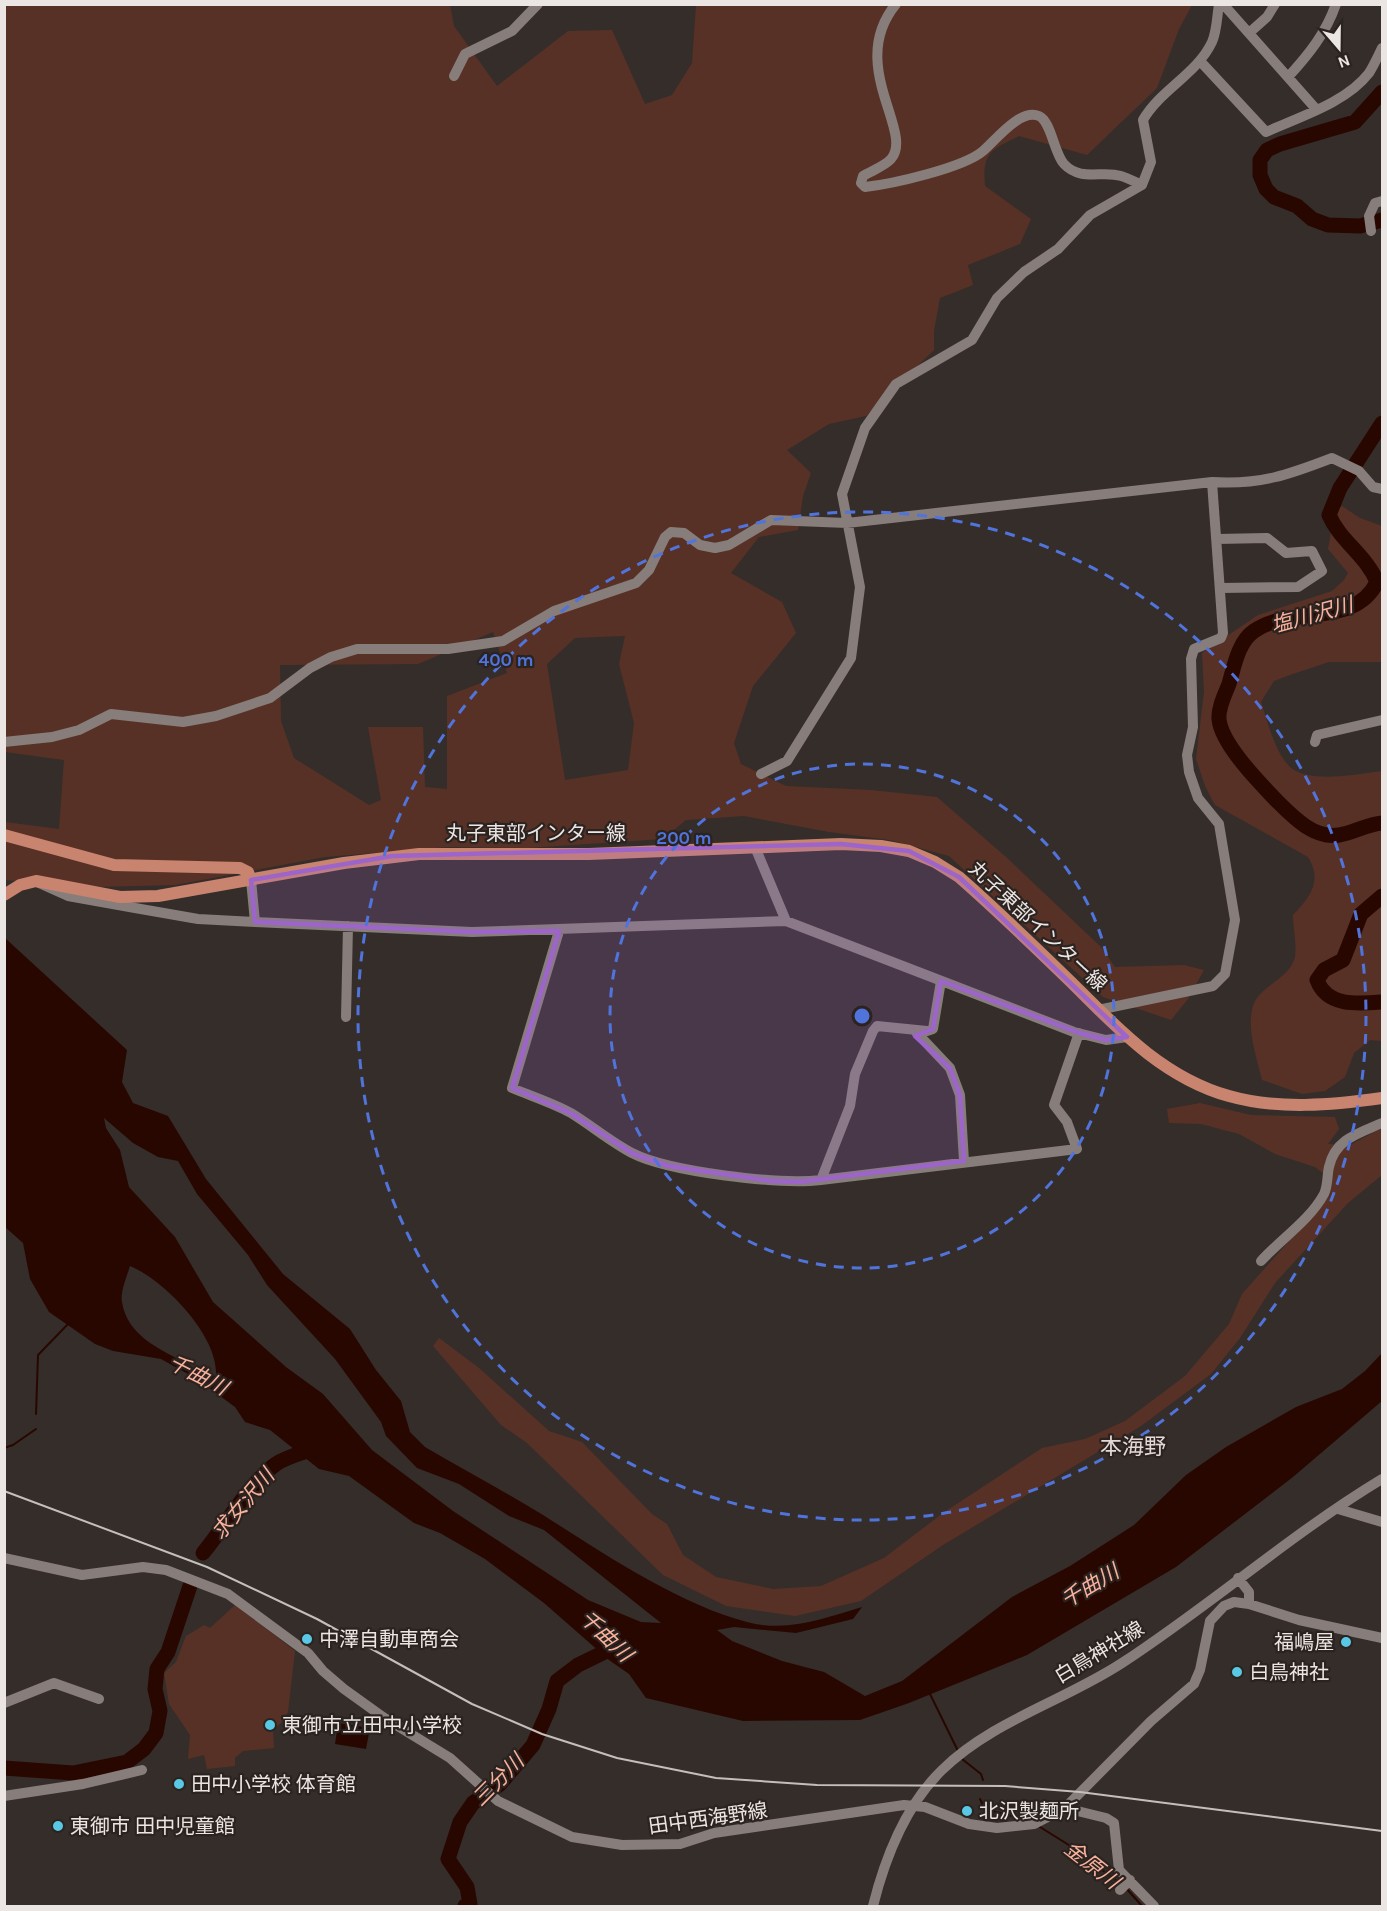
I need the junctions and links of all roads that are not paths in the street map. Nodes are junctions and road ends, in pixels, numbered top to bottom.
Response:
1 (538, 4) edge
2 (896, 4) edge
3 (1221, 4) edge
4 (1275, 4) edge
5 (1336, 4) edge
6 (1249, 33) junction
7 (1383, 48) edge
8 (1200, 61) junction
9 (454, 76) dead end
10 (1289, 76) junction
11 (1316, 109) junction
12 (1142, 185) junction
13 (1383, 201) edge
14 (1371, 231) dead end
15 (1212, 482) junction
16 (1383, 489) edge
17 (847, 523) junction
18 (1217, 539) junction
19 (1221, 588) junction
20 (1383, 720) edge
21 (4, 742) edge
22 (1315, 742) dead end
23 (761, 774) dead end
24 (4, 835) edge
25 (755, 847) junction
26 (251, 879) junction
27 (36, 881) junction
28 (4, 895) edge
29 (786, 921) junction
30 (255, 922) junction
31 (348, 926) junction
32 (559, 931) junction
33 (941, 981) junction
34 (1098, 1010) junction
35 (346, 1017) dead end
36 (915, 1030) junction
37 (1079, 1033) junction
38 (1127, 1037) junction
39 (1383, 1098) edge
40 (1383, 1123) edge
41 (964, 1161) junction
42 (821, 1180) junction
43 (1261, 1261) dead end
44 (1383, 1479) edge
45 (1338, 1509) junction
46 (1383, 1522) edge
47 (4, 1558) edge
48 (1238, 1578) junction
49 (1249, 1604) junction
50 (1383, 1638) edge
51 (99, 1699) dead end
52 (4, 1703) edge
53 (142, 1770) dead end
54 (4, 1796) edge
55 (1065, 1809) junction
56 (873, 1906) edge
57 (1154, 1906) edge

1 - 9 street
2 - 12 street
3 - 6 street
3 - 8 street
4 - 6 street
5 - 10 street
6 - 10 street
7 - 11 street
8 - 11 street
8 - 12 street
10 - 11 street
12 - 17 street
13 - 14 street
15 - 16 street
15 - 17 street
15 - 18 street
17 - 21 street
17 - 23 street
18 - 19 street
18 - 19 street
19 - 34 street
20 - 22 street
24 - 26 main road
25 - 26 main road, 丸子東部インター線
25 - 29 street
25 - 34 main road, 丸子東部インター線
26 - 27 main road, 丸子東部インター線
26 - 30 street
27 - 28 main road
27 - 30 street
29 - 32 street
29 - 33 street
30 - 31 street
31 - 32 street
31 - 35 street
32 - 42 street
33 - 36 street
33 - 37 street
34 - 38 main road, 丸子東部インター線
36 - 41 street
36 - 42 street
37 - 38 street
37 - 41 street
38 - 39 main road, 丸子東部インター線
40 - 43 street
41 - 42 street
44 - 45 street, 白鳥神社線
45 - 46 street
45 - 48 street, 白鳥神社線
47 - 55 street, 田中西海野線
48 - 49 street
48 - 56 street, 白鳥神社線
49 - 50 street
49 - 55 street, 田中西海野線
51 - 52 street
53 - 54 street
55 - 57 street

